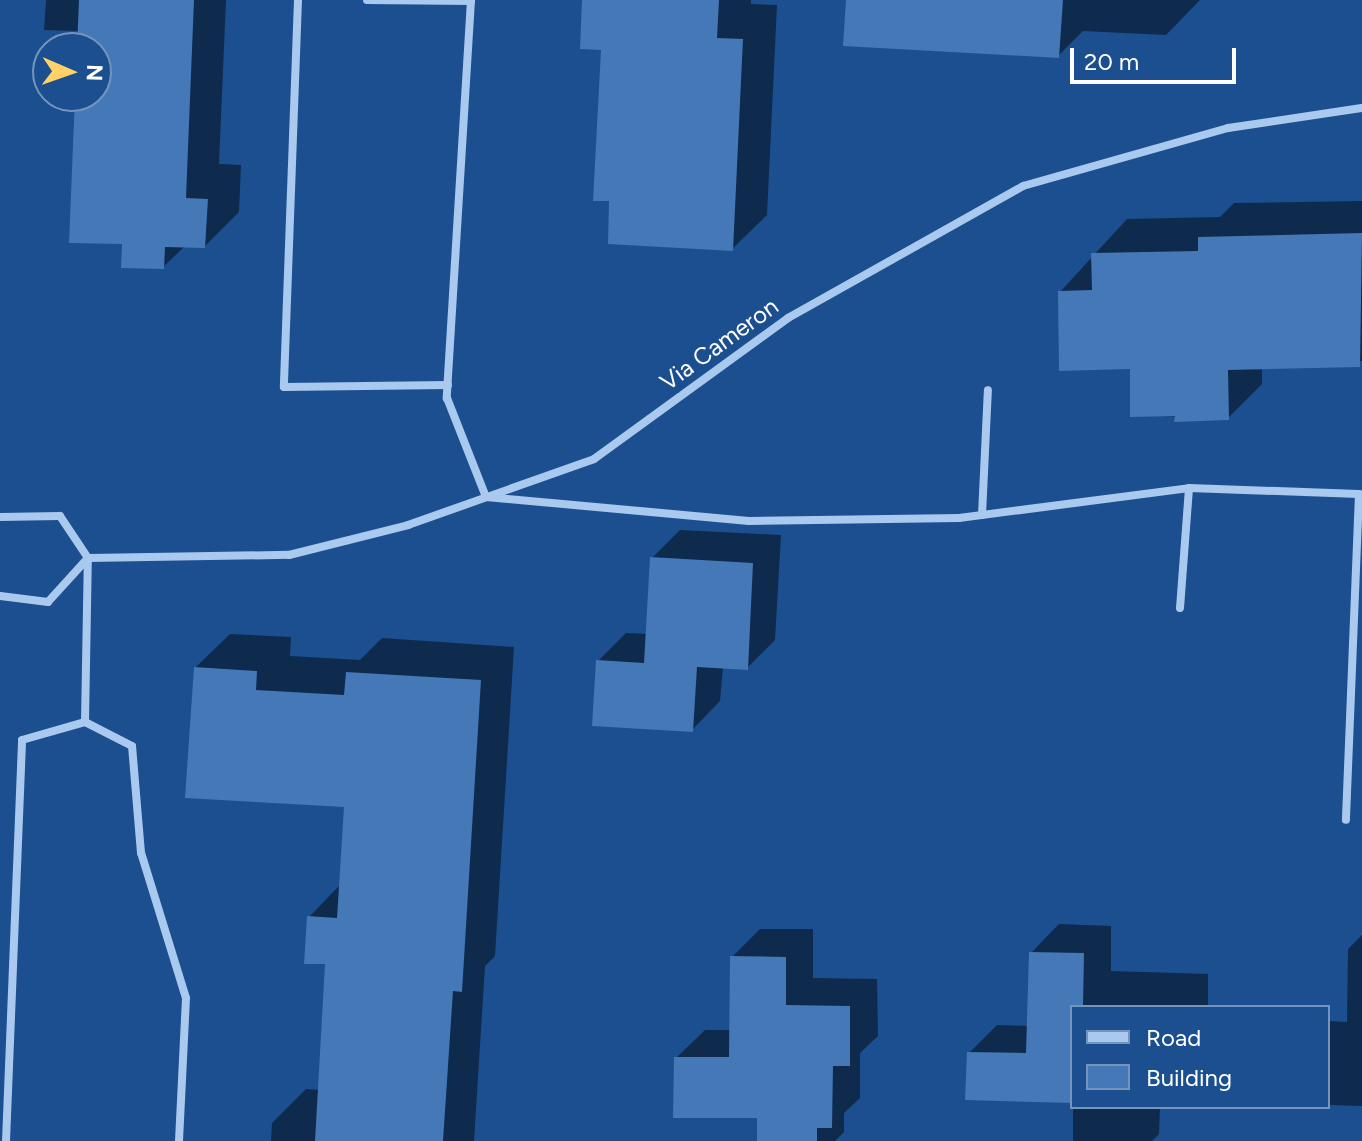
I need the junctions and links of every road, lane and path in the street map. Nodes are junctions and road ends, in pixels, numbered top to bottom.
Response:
1 (298, 0) edge
2 (367, 0) edge
3 (471, 1) edge
4 (1362, 108) edge
5 (448, 385) junction
6 (988, 390) dead end
7 (1189, 488) junction
8 (486, 497) junction
9 (982, 515) junction
10 (0, 517) edge
11 (88, 558) junction
12 (0, 596) edge
13 (1180, 608) dead end
14 (85, 722) junction
15 (1346, 820) dead end
16 (6, 1141) edge
17 (179, 1141) edge

1 - 5 street
2 - 3 street
3 - 5 street
4 - 8 street, Via Cameron
5 - 8 street
6 - 9 street
7 - 9 street
7 - 13 street
7 - 15 street
8 - 9 street
8 - 11 street, Via Cameron
10 - 11 street
11 - 12 street
11 - 14 street
14 - 16 street
14 - 17 street

